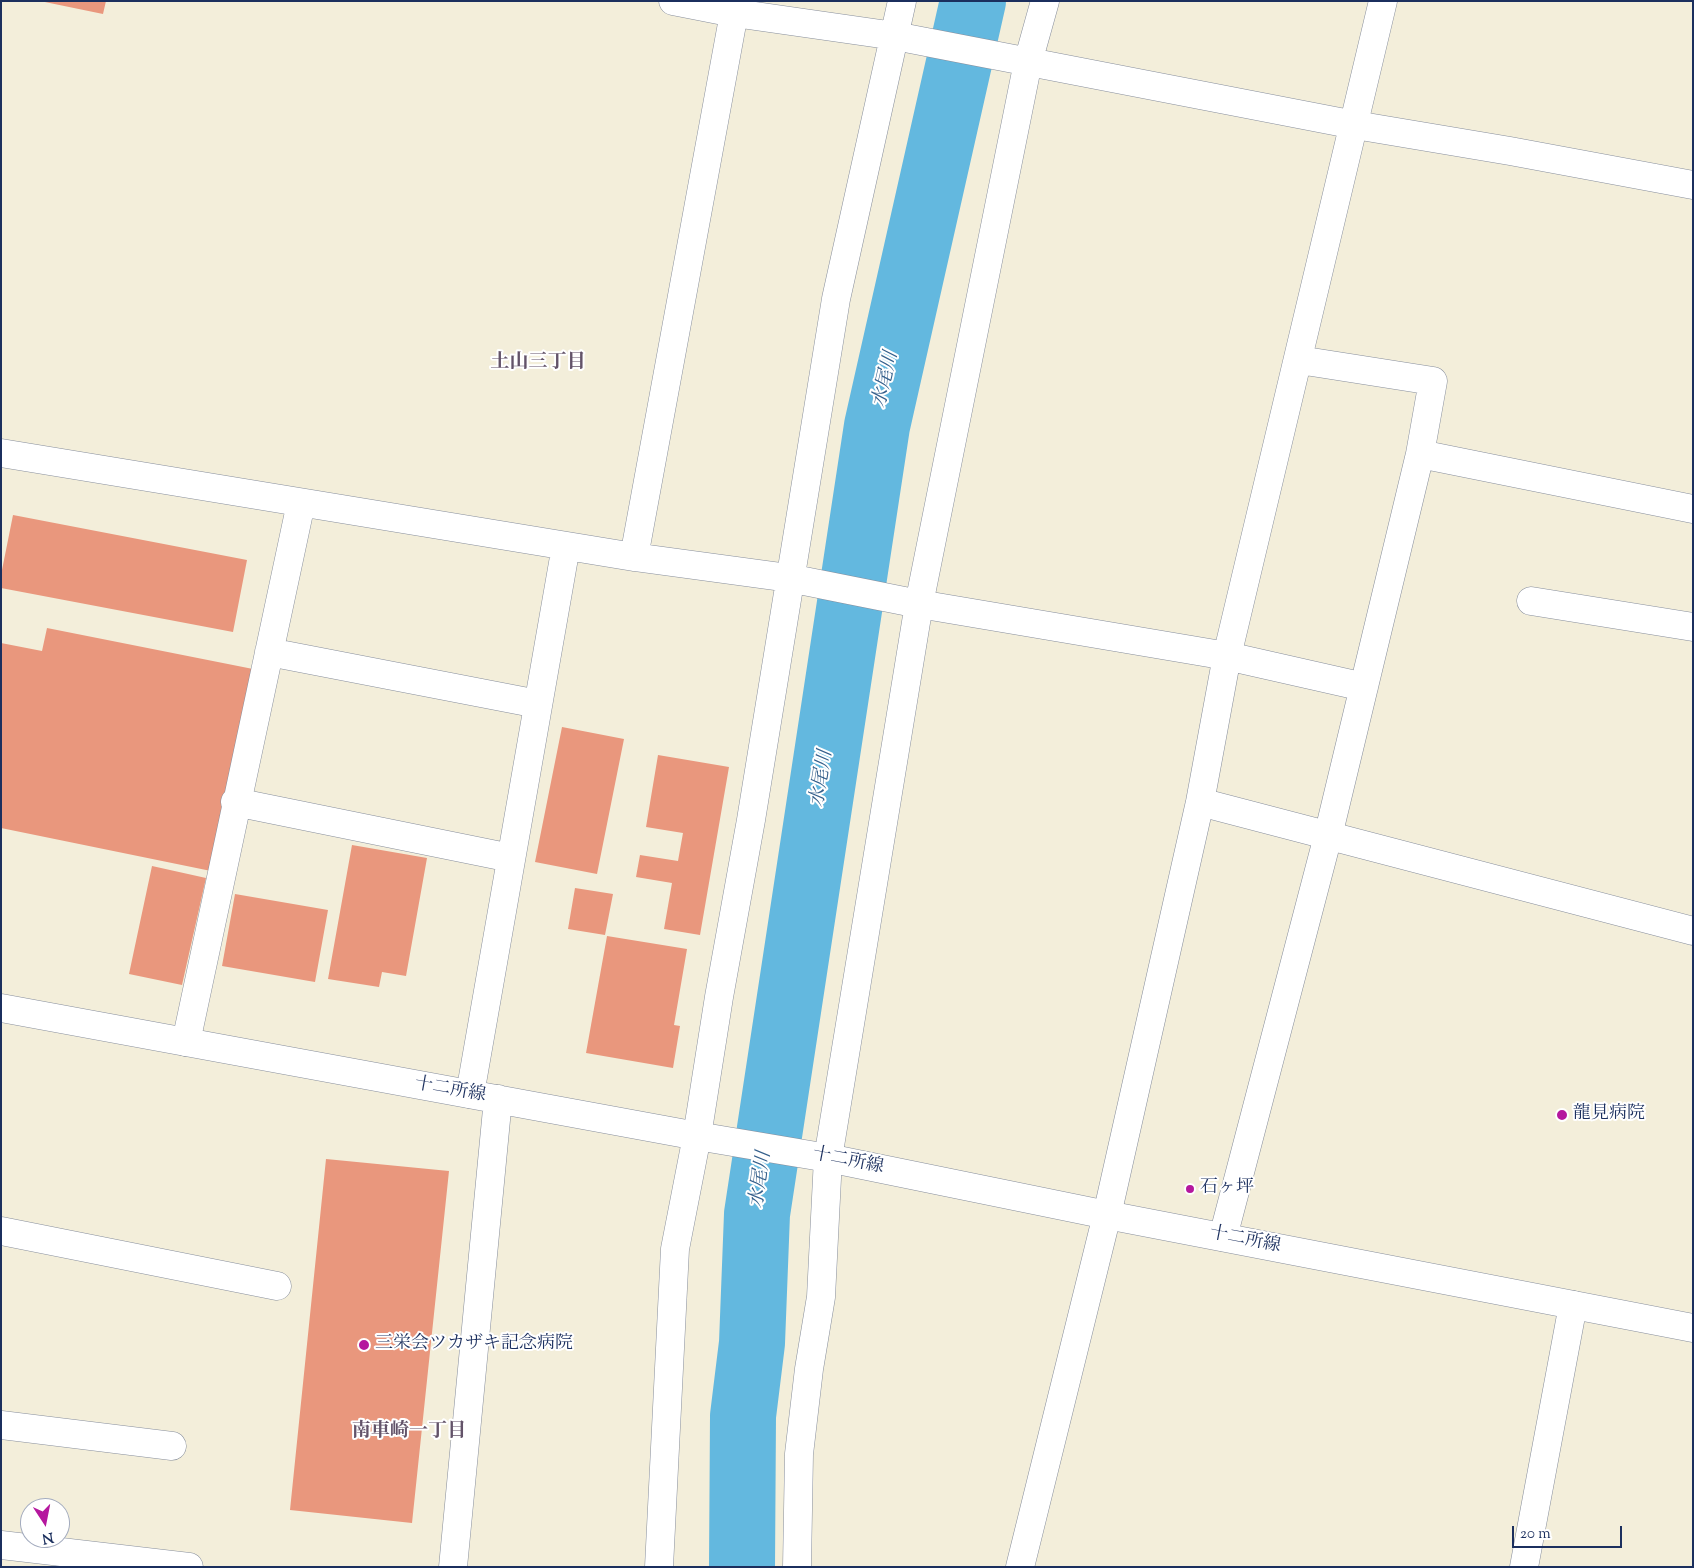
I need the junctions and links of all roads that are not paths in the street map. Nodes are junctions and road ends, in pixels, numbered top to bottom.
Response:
1 (674, 1) edge
2 (902, 1) edge
3 (1045, 1) edge
4 (1383, 1) edge
5 (734, 13) junction
6 (895, 36) junction
7 (1028, 62) junction
8 (1355, 126) junction
9 (1693, 185) edge
10 (1299, 360) junction
11 (1, 453) edge
12 (1420, 454) junction
13 (301, 503) junction
14 (1693, 508) edge
15 (566, 546) junction
16 (634, 557) junction
17 (789, 578) junction
18 (1531, 601) dead end
19 (919, 604) junction
20 (1693, 627) edge
21 (269, 652) junction
22 (1227, 656) junction
23 (1364, 687) junction
24 (538, 704) junction
25 (236, 802) junction
26 (1200, 802) junction
27 (1328, 836) junction
28 (511, 858) junction
29 (1693, 932) edge
30 (1, 1008) edge
31 (186, 1042) junction
32 (470, 1094) junction
33 (498, 1099) junction
34 (697, 1136) junction
35 (828, 1158) junction
36 (1107, 1215) junction
37 (1, 1232) edge
38 (1223, 1237) junction
39 (277, 1286) dead end
40 (1573, 1305) junction
41 (1693, 1328) edge
42 (1, 1426) edge
43 (172, 1446) dead end
44 (1, 1545) edge
45 (189, 1567) edge
46 (453, 1567) edge
47 (659, 1567) edge
48 (797, 1567) edge
49 (1020, 1567) edge
50 (1524, 1567) edge

1 - 5 street
2 - 6 street
3 - 7 street
4 - 8 street
5 - 6 street
5 - 16 street
6 - 7 street
6 - 17 street
7 - 8 street
7 - 19 street
8 - 9 street
8 - 10 street
10 - 12 street
10 - 22 street
11 - 13 street
12 - 14 street
12 - 23 street
13 - 15 street
13 - 21 street
15 - 16 street
15 - 24 street
16 - 17 street
17 - 19 street
17 - 34 street
18 - 20 street
19 - 22 street
19 - 35 street
21 - 24 street
21 - 25 street
22 - 23 street
22 - 26 street
23 - 27 street
24 - 28 street
25 - 28 street
25 - 31 street
26 - 27 street
26 - 36 street
27 - 29 street
27 - 38 street
28 - 32 street
30 - 31 street, 十二所線
31 - 32 street, 十二所線
32 - 33 street, 十二所線
33 - 34 street, 十二所線
33 - 46 street
34 - 35 street, 十二所線
34 - 47 street
35 - 36 street, 十二所線
35 - 48 street
36 - 38 street, 十二所線
36 - 49 street
37 - 39 street
38 - 40 street, 十二所線
40 - 41 street, 十二所線
40 - 50 street
42 - 43 street
44 - 45 street

